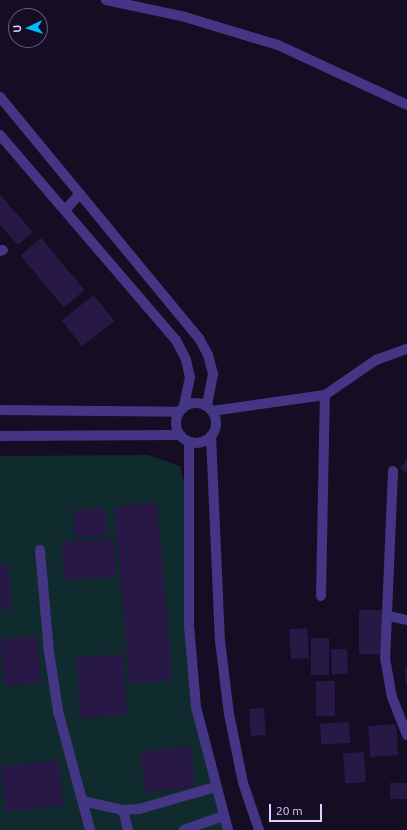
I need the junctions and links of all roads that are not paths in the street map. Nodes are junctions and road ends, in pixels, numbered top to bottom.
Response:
1 (106, 0) edge
2 (0, 97) edge
3 (407, 105) edge
4 (0, 135) edge
5 (80, 194) junction
6 (65, 210) junction
7 (407, 349) edge
8 (325, 395) junction
9 (209, 408) junction
10 (181, 409) junction
11 (0, 410) edge
12 (180, 435) junction
13 (0, 436) edge
14 (211, 436) junction
15 (189, 442) junction
16 (393, 471) dead end
17 (40, 550) dead end
18 (321, 596) dead end
19 (388, 616) junction
20 (407, 620) edge
21 (407, 735) edge
22 (215, 788) junction
23 (83, 801) junction
24 (123, 810) junction
25 (223, 816) junction
26 (90, 830) edge
27 (128, 830) edge
28 (184, 830) edge
29 (228, 830) edge
30 (260, 830) edge

1 - 3 street
2 - 5 street
4 - 6 street
5 - 6 street
5 - 9 street
6 - 10 street
7 - 8 street
8 - 9 street
8 - 18 street
9 - 10 street
9 - 14 street
10 - 11 street
10 - 12 street
12 - 13 street
12 - 15 street
14 - 15 street
14 - 30 street
15 - 22 street
16 - 19 street
17 - 23 street
19 - 20 street
19 - 21 street
22 - 24 street
22 - 25 street
23 - 24 street
23 - 26 street
24 - 27 street
25 - 28 street
25 - 29 street

